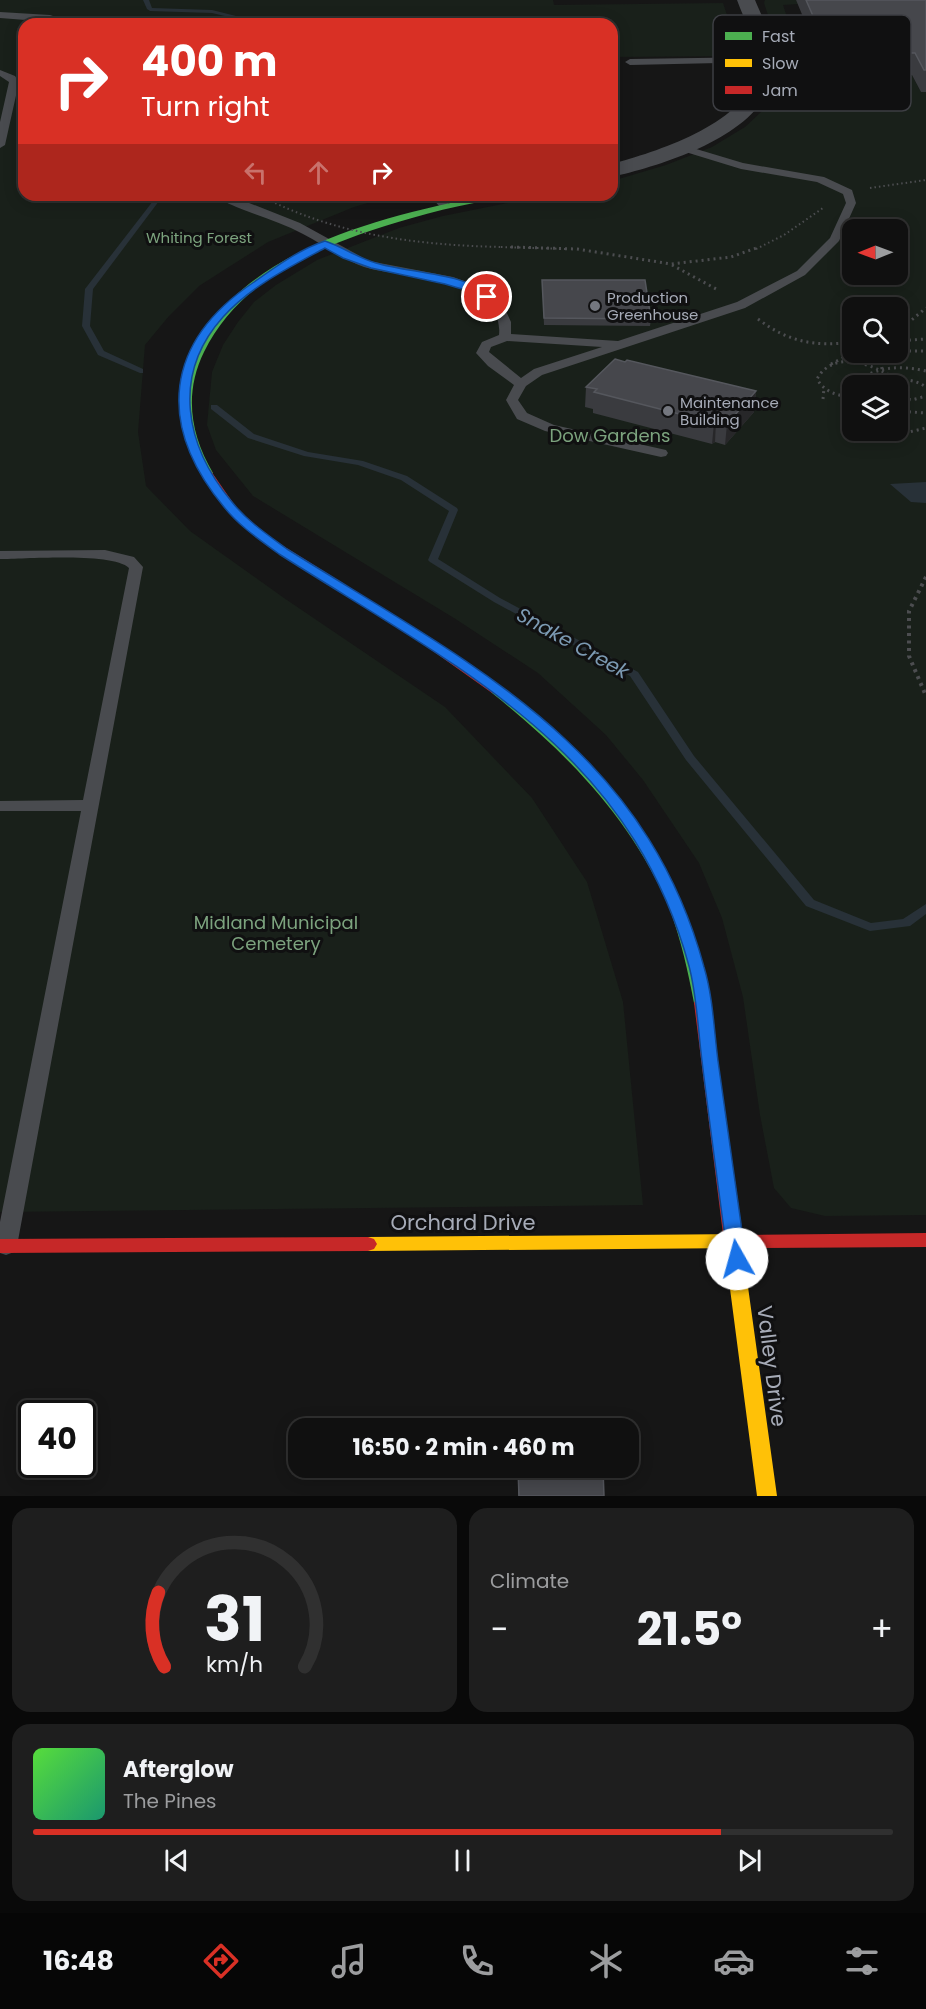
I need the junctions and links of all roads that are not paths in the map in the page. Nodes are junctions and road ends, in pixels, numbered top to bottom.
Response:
1 (746, 0) edge
2 (0, 15) edge
3 (751, 15) edge
4 (50, 18) edge
5 (630, 62) dead end
6 (713, 66) edge
7 (0, 74) edge
8 (741, 111) edge
9 (0, 145) edge
10 (683, 148) junction
11 (618, 169) edge
12 (235, 201) edge
13 (440, 201) edge
14 (470, 201) edge
15 (445, 206) junction
16 (325, 244) junction
17 (505, 337) junction
18 (626, 344) junction
19 (521, 384) junction
20 (661, 453) dead end
21 (0, 555) edge
22 (91, 805) junction
23 (0, 806) edge
24 (926, 1240) edge
25 (735, 1241) junction
26 (3, 1246) edge
27 (767, 1496) edge

1 - 3 street
2 - 4 lane
5 - 6 lane
7 - 9 lane
8 - 10 street
10 - 11 street
10 - 18 lane
12 - 16 lane
13 - 15 lane
14 - 15 street, Valley Drive
15 - 16 street, Valley Drive
16 - 17 lane
16 - 25 street, Valley Drive
17 - 18 lane
17 - 19 lane
18 - 19 lane
19 - 20 lane
21 - 22 lane
22 - 23 lane
22 - 26 lane
24 - 25 street, Orchard Drive
25 - 26 street, Orchard Drive
25 - 27 street, Valley Drive

